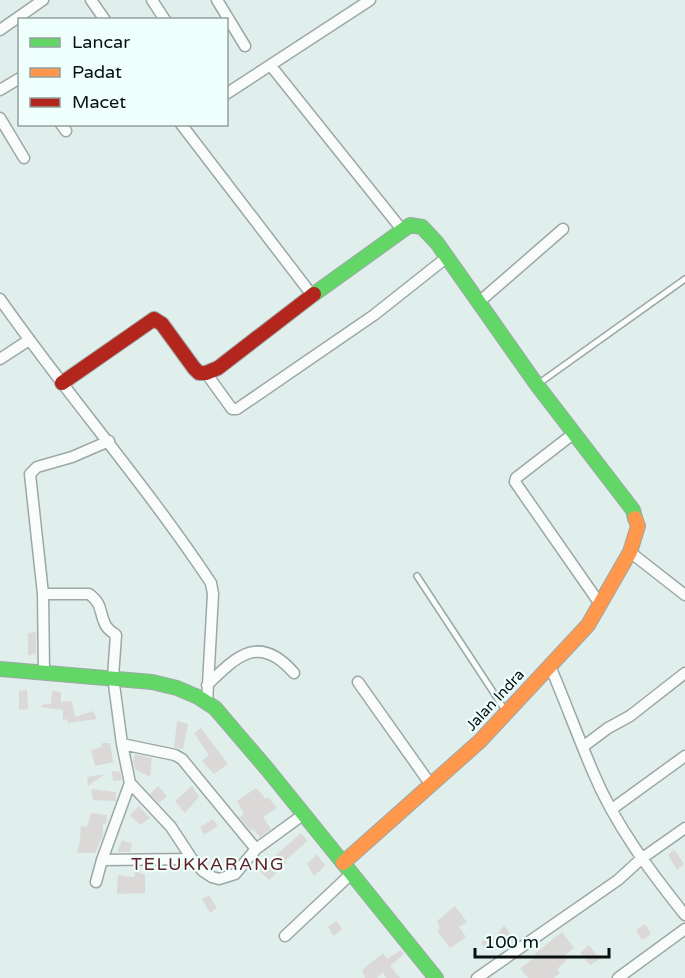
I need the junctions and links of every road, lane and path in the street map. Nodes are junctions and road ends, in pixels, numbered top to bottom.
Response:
1 (43, 0) edge
2 (91, 0) edge
3 (152, 0) edge
4 (218, 0) edge
5 (370, 0) edge
6 (104, 18) edge
7 (164, 18) edge
8 (0, 30) edge
9 (245, 46) dead end
10 (271, 66) junction
11 (18, 79) edge
12 (0, 90) edge
13 (228, 93) edge
14 (0, 118) edge
15 (183, 126) edge
16 (24, 158) dead end
17 (563, 229) dead end
18 (403, 231) junction
19 (446, 258) junction
20 (685, 279) edge
21 (312, 295) junction
22 (0, 300) edge
23 (479, 302) junction
24 (29, 340) junction
25 (0, 359) edge
26 (206, 374) junction
27 (63, 383) junction
28 (537, 385) junction
29 (573, 434) junction
30 (109, 441) junction
31 (630, 552) junction
32 (417, 576) dead end
33 (43, 594) junction
34 (685, 595) edge
35 (600, 604) junction
36 (550, 666) junction
37 (0, 669) edge
38 (44, 672) junction
39 (294, 673) dead end
40 (685, 673) edge
41 (113, 677) junction
42 (358, 682) dead end
43 (207, 685) junction
44 (207, 703) junction
45 (506, 713) junction
46 (122, 744) junction
47 (584, 746) junction
48 (685, 756) edge
49 (130, 783) junction
50 (431, 785) junction
51 (612, 809) junction
52 (304, 814) junction
53 (685, 828) edge
54 (256, 849) junction
55 (192, 859) junction
56 (641, 859) junction
57 (102, 860) junction
58 (347, 868) junction
59 (96, 882) dead end
60 (685, 915) edge
61 (685, 929) edge
62 (285, 936) dead end
63 (436, 978) edge
64 (477, 978) edge
65 (618, 978) edge

1 - 8 street
2 - 6 street
3 - 7 street
4 - 9 street
5 - 10 street
10 - 13 street
10 - 18 street
11 - 12 street
14 - 16 street
15 - 21 street
17 - 23 street
18 - 19 street
18 - 21 street
19 - 23 street
19 - 26 street
20 - 28 lane
21 - 26 street
22 - 24 street
23 - 28 street
24 - 25 street
24 - 27 street
26 - 27 street
27 - 30 street
28 - 29 street
29 - 31 street, Jalan Indra
29 - 35 street
30 - 33 street
30 - 43 street
31 - 34 street
31 - 35 street, Jalan Indra
32 - 45 lane
33 - 38 street
33 - 41 street
35 - 36 street, Jalan Indra
36 - 45 street, Jalan Indra
36 - 47 street
37 - 38 street
38 - 41 street
39 - 43 street
40 - 47 street
41 - 44 street
41 - 46 street
42 - 50 street
43 - 44 street
44 - 52 street
45 - 50 street, Jalan Indra
46 - 49 street
46 - 54 street
47 - 51 street
48 - 51 street
49 - 55 street
49 - 57 street
50 - 58 street, Jalan Indra
51 - 56 street
52 - 54 street
52 - 58 street
53 - 56 street
54 - 55 street
55 - 57 street
56 - 60 street
56 - 64 street
57 - 59 street
58 - 62 street
58 - 63 street
61 - 65 street

